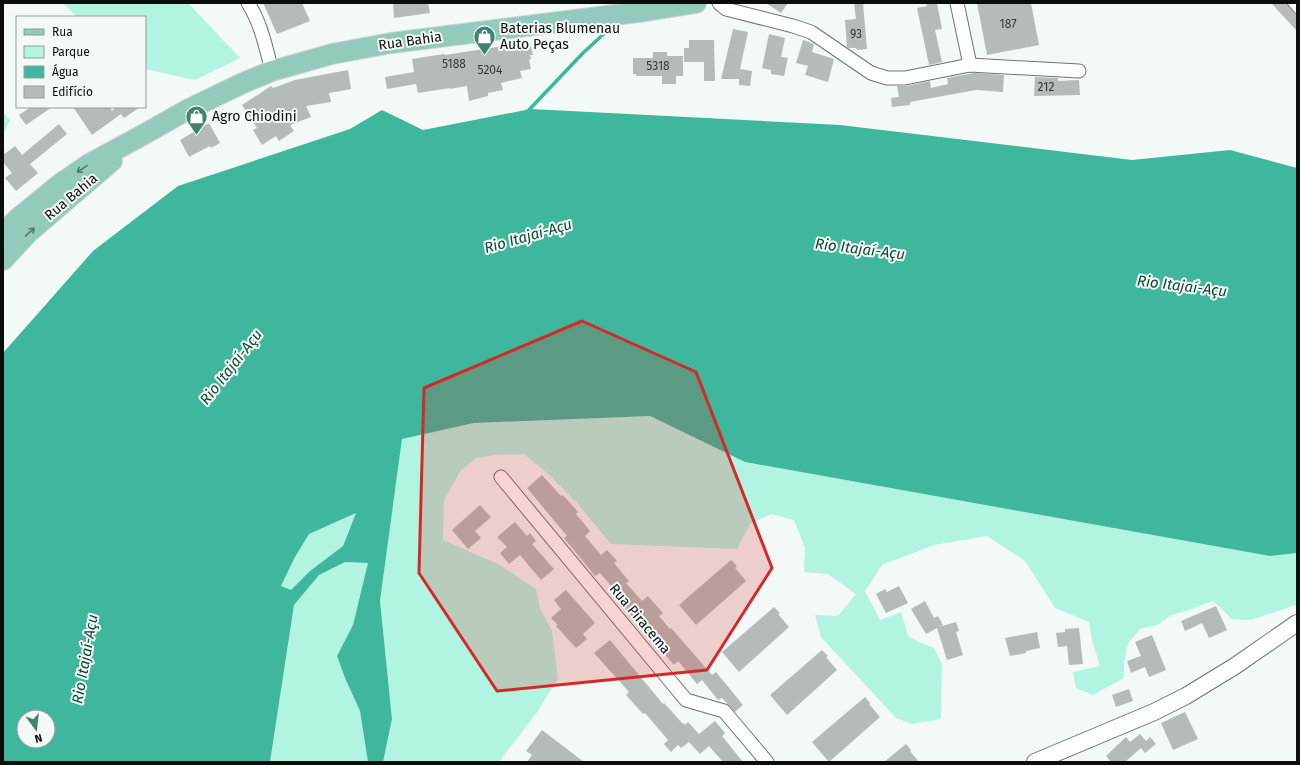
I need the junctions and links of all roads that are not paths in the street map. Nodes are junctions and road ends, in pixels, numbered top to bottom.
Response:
1 (248, 3) edge
2 (696, 3) edge
3 (720, 3) edge
4 (957, 3) edge
5 (1291, 3) edge
6 (613, 9) edge
7 (1297, 10) edge
8 (970, 65) junction
9 (272, 71) junction
10 (1079, 71) dead end
11 (141, 136) junction
12 (3, 233) edge
13 (3, 259) edge
14 (501, 477) dead end
15 (1297, 623) edge
16 (767, 762) edge
17 (1035, 762) edge

1 - 9 street
2 - 6 main road, Rua Bahia
3 - 8 street
4 - 8 street
5 - 7 lane
6 - 9 main road, Rua Bahia
8 - 10 street
9 - 11 main road, Rua Bahia
11 -> 12 main road, Rua Bahia
13 -> 11 main road, Rua Bahia
14 - 16 street, Rua Piracema
15 - 17 street

